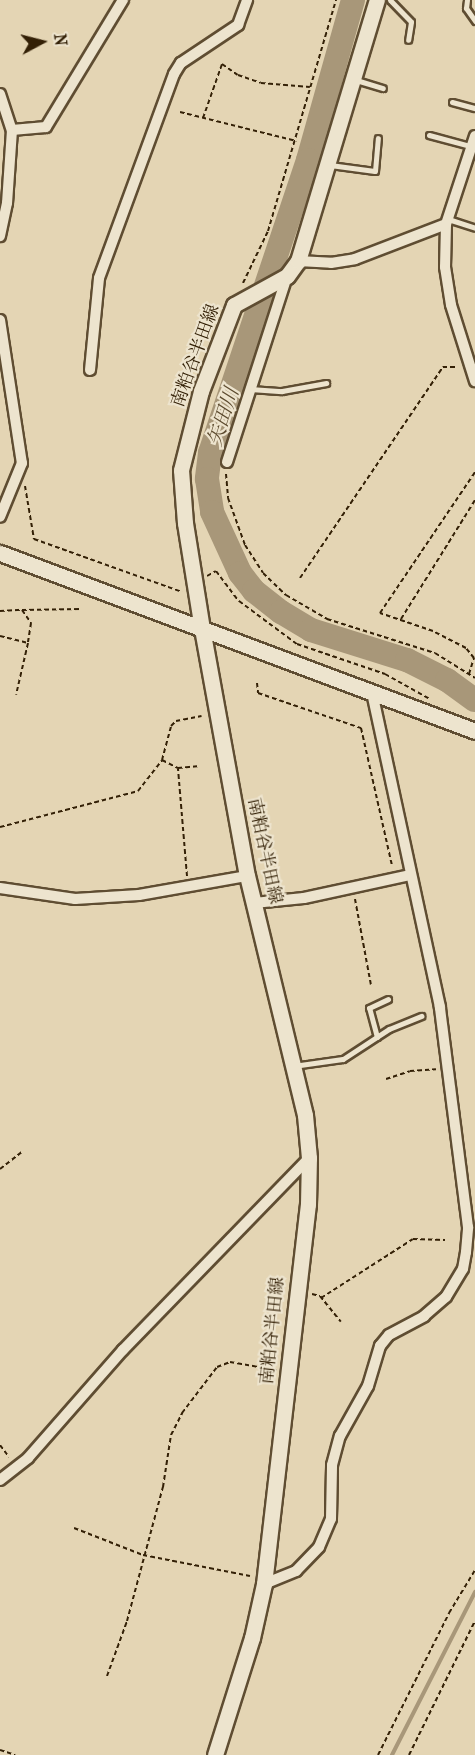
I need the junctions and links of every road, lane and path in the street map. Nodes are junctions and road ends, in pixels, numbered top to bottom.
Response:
1 (123, 0) edge
2 (247, 0) edge
3 (336, 0) edge
4 (377, 0) edge
5 (390, 0) edge
6 (467, 0) edge
7 (475, 21) edge
8 (408, 40) dead end
9 (354, 80) junction
10 (310, 87) junction
11 (383, 88) dead end
12 (0, 94) edge
13 (452, 102) dead end
14 (475, 108) edge
15 (180, 112) dead end
16 (203, 118) junction
17 (12, 130) junction
18 (429, 135) dead end
19 (378, 138) dead end
20 (296, 141) junction
21 (473, 141) edge
22 (470, 160) edge
23 (330, 165) junction
24 (446, 222) junction
25 (475, 228) edge
26 (0, 236) edge
27 (298, 261) junction
28 (287, 276) junction
29 (249, 295) junction
30 (0, 320) edge
31 (468, 364) junction
32 (90, 370) dead end
33 (475, 381) edge
34 (326, 383) dead end
35 (250, 389) junction
36 (226, 462) joint
37 (22, 463) junction
38 (475, 472) edge
39 (475, 500) edge
40 (0, 517) edge
41 (0, 553) edge
42 (300, 578) dead end
43 (194, 582) junction
44 (197, 600) junction
45 (81, 609) dead end
46 (22, 610) junction
47 (0, 611) edge
48 (400, 619) junction
49 (202, 629) junction
50 (0, 636) edge
51 (28, 643) junction
52 (469, 674) junction
53 (475, 678) edge
54 (257, 683) dead end
55 (372, 693) junction
56 (16, 695) dead end
57 (217, 714) junction
58 (433, 716) junction
59 (475, 731) edge
60 (162, 760) junction
61 (200, 766) dead end
62 (178, 768) junction
63 (0, 823) edge
64 (0, 827) edge
65 (410, 875) junction
66 (247, 876) junction
67 (395, 878) junction
68 (0, 888) edge
69 (185, 888) junction
70 (353, 888) junction
71 (254, 903) junction
72 (371, 985) dead end
73 (388, 999) dead end
74 (360, 1008) dead end
75 (369, 1008) junction
76 (422, 1016) dead end
77 (377, 1037) junction
78 (292, 1067) junction
79 (448, 1068) junction
80 (386, 1079) dead end
81 (23, 1151) dead end
82 (309, 1158) junction
83 (0, 1169) edge
84 (472, 1228) edge
85 (445, 1240) dead end
86 (298, 1290) junction
87 (321, 1298) junction
88 (341, 1322) dead end
89 (288, 1371) junction
90 (0, 1445) edge
91 (16, 1467) junction
92 (0, 1480) edge
93 (74, 1528) dead end
94 (143, 1555) junction
95 (475, 1570) edge
96 (265, 1581) junction
97 (475, 1621) edge
98 (107, 1676) dead end
99 (0, 1750) edge
100 (15, 1755) edge
101 (215, 1755) edge
102 (378, 1755) edge
103 (409, 1755) edge

1 - 17 street
2 - 32 street
3 - 10 path
4 - 9 main road, 南粕谷半田線
5 - 8 lane
6 - 7 lane
9 - 11 lane
9 - 23 main road, 南粕谷半田線
10 - 16 path
10 - 20 path
12 - 17 street
13 - 14 lane
15 - 16 path
16 - 20 path
17 - 26 street
18 - 21 lane
19 - 23 lane
20 - 29 path
21 - 22 street
22 - 24 street
23 - 27 main road, 南粕谷半田線
24 - 25 lane
24 - 27 street
24 - 31 street
27 - 28 main road, 南粕谷半田線
28 - 29 main road, 南粕谷半田線
28 - 35 street
29 - 43 main road, 南粕谷半田線
30 - 37 street
31 - 33 street
31 - 42 path
34 - 35 lane
35 - 36 street
36 - 52 path
37 - 40 street
37 - 44 path
38 - 48 path
39 - 48 path
41 - 49 main road
43 - 44 main road, 南粕谷半田線
43 - 58 path
44 - 49 main road, 南粕谷半田線
45 - 46 path
46 - 47 path
46 - 51 path
48 - 52 path
49 - 55 main road
49 - 57 main road, 南粕谷半田線
50 - 51 path
51 - 56 path
52 - 53 path
54 - 67 path
55 - 58 main road
55 - 65 street
57 - 60 path
57 - 66 main road, 南粕谷半田線
58 - 59 main road
60 - 62 path
60 - 64 path
61 - 62 path
62 - 69 path
63 - 64 path
65 - 67 street
65 - 79 street
66 - 69 street
66 - 71 main road, 南粕谷半田線
67 - 70 street
68 - 69 street
70 - 71 street
70 - 72 path
71 - 78 main road, 南粕谷半田線
73 - 75 lane
74 - 75 lane
75 - 77 lane
76 - 77 lane
77 - 78 lane
78 - 82 main road, 南粕谷半田線
79 - 80 path
79 - 84 street
81 - 83 path
82 - 86 main road, 南粕谷半田線
82 - 91 street
84 - 96 street
85 - 87 path
86 - 87 path
86 - 89 main road, 南粕谷半田線
87 - 88 path
89 - 94 path
89 - 96 main road, 南粕谷半田線
90 - 91 path
91 - 92 street
93 - 94 path
94 - 96 path
94 - 98 path
95 - 102 path
96 - 101 main road, 南粕谷半田線
97 - 103 path
99 - 100 path

